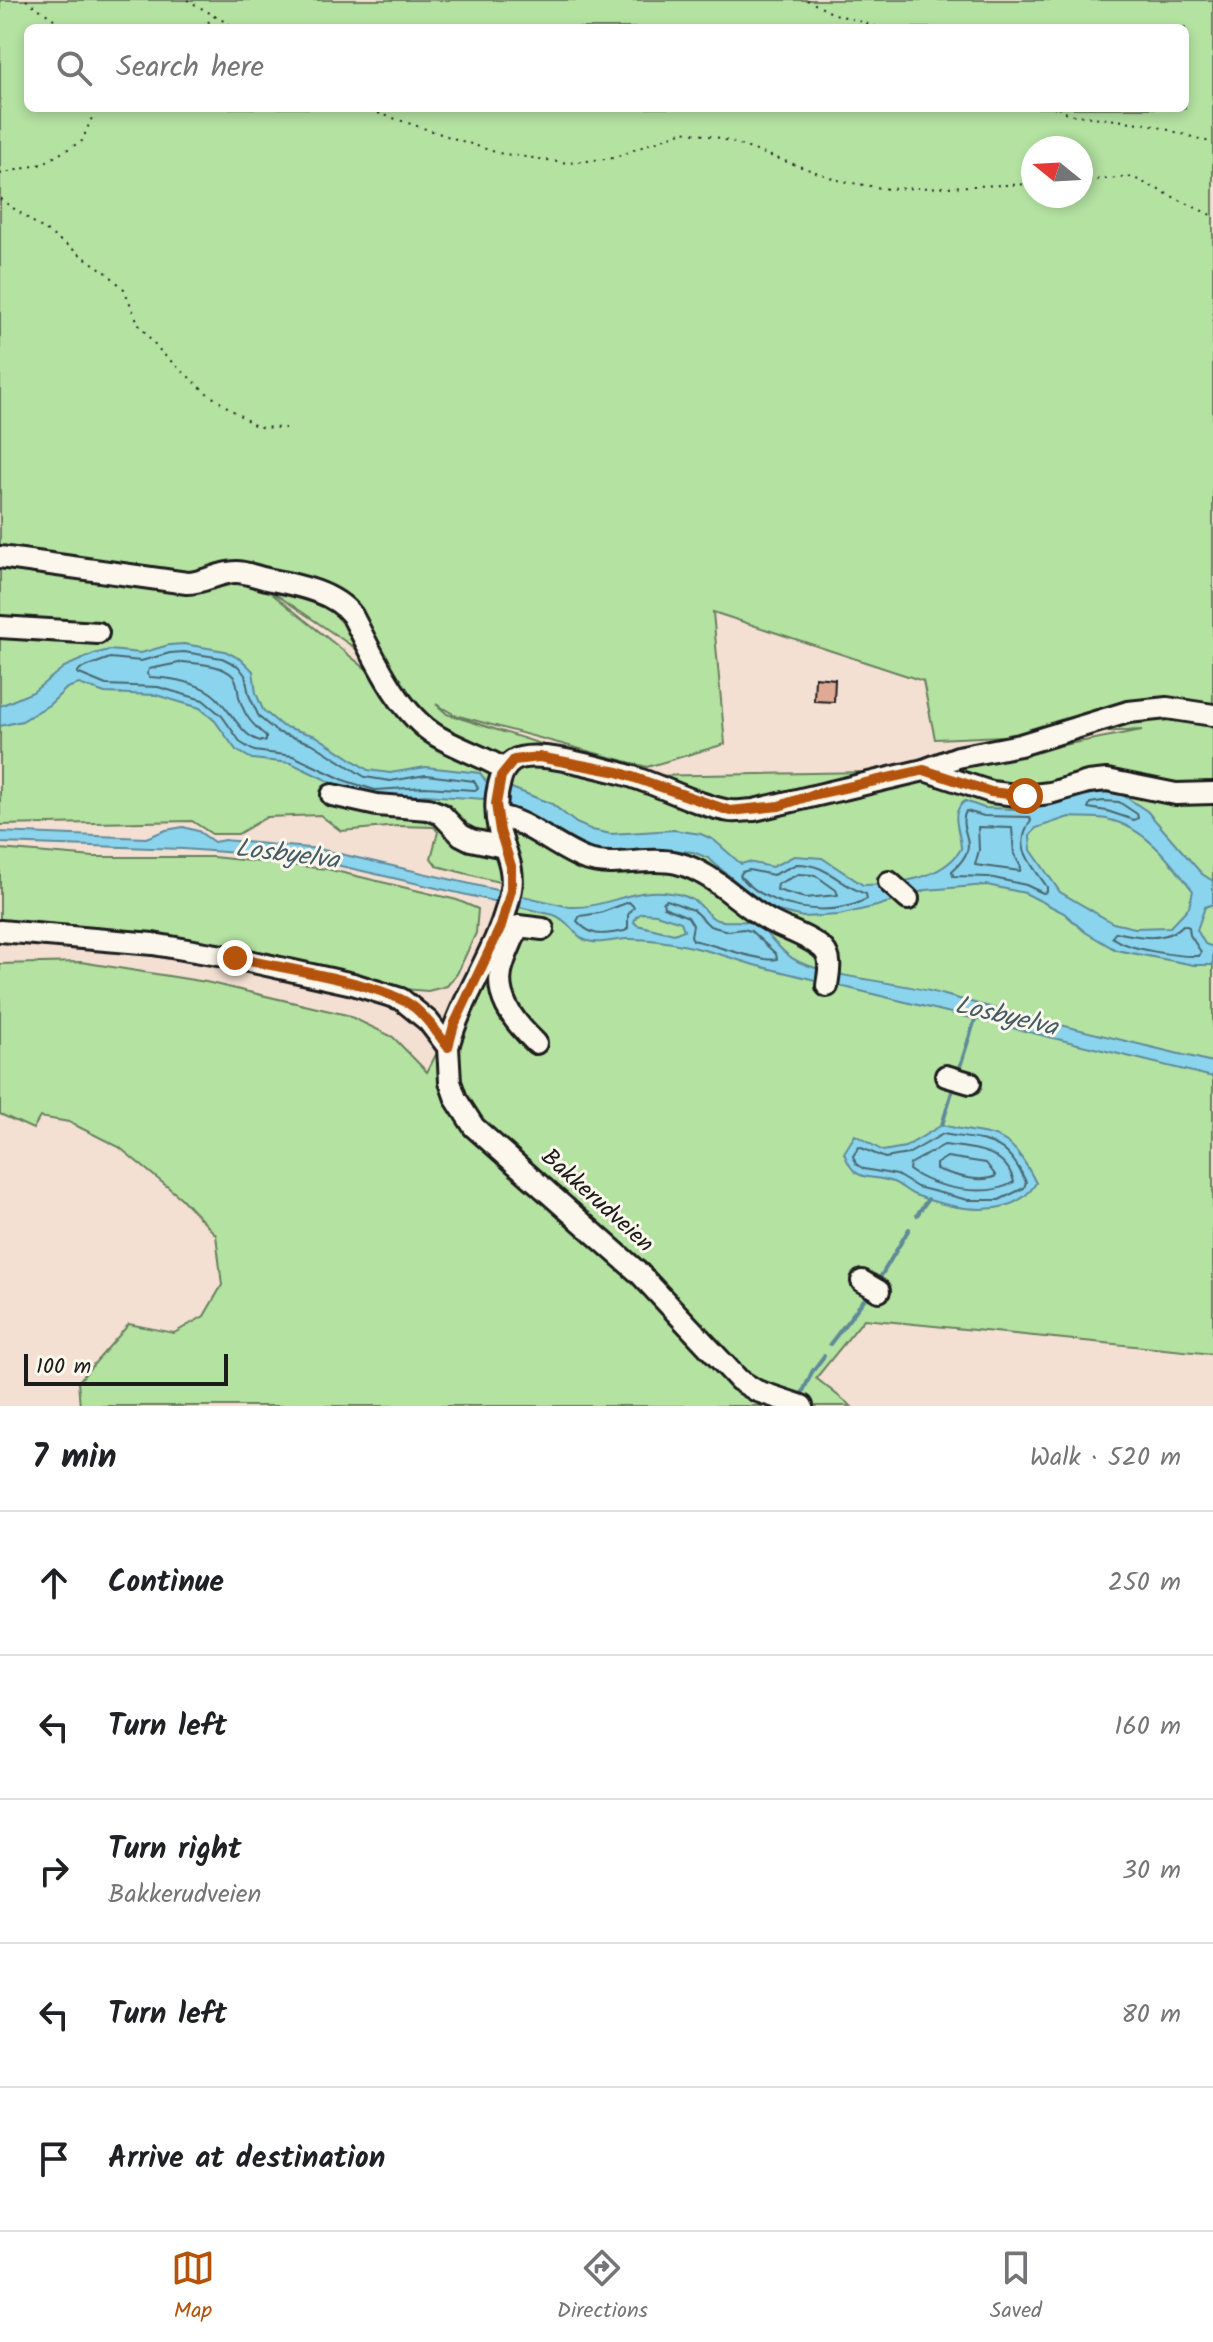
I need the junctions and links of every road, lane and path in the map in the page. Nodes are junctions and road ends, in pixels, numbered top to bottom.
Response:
1 (26, 0) edge
2 (187, 0) edge
3 (807, 0) edge
4 (215, 16) junction
5 (61, 24) edge
6 (206, 24) edge
7 (229, 24) edge
8 (868, 24) edge
9 (94, 112) edge
10 (375, 112) edge
11 (1065, 112) edge
12 (1213, 143) edge
13 (0, 174) edge
14 (1093, 180) edge
15 (1021, 185) edge
16 (0, 199) edge
17 (1213, 216) edge
18 (285, 428) dead end
19 (0, 557) edge
20 (0, 627) edge
21 (98, 633) dead end
22 (1213, 715) edge
23 (504, 769) junction
24 (924, 770) junction
25 (1213, 793) edge
26 (332, 795) dead end
27 (497, 816) junction
28 (504, 847) junction
29 (889, 882) dead end
30 (908, 899) dead end
31 (508, 921) junction
32 (543, 929) dead end
33 (0, 931) edge
34 (827, 986) dead end
35 (536, 1043) dead end
36 (448, 1047) junction
37 (946, 1076) dead end
38 (970, 1083) dead end
39 (802, 1406) edge

1 - 5 path
2 - 4 path
3 - 8 path
4 - 6 path
4 - 7 path
9 - 13 path
10 - 15 path
11 - 12 path
14 - 17 path
16 - 18 path
19 - 23 street
20 - 21 street
22 - 24 street
23 - 24 street
23 - 27 street
24 - 25 street
26 - 28 street
27 - 28 street
27 - 34 street
28 - 31 street
29 - 30 street
31 - 32 street
31 - 35 street
31 - 36 street
33 - 36 street
36 - 39 street, Bakkerudveien
37 - 38 street

